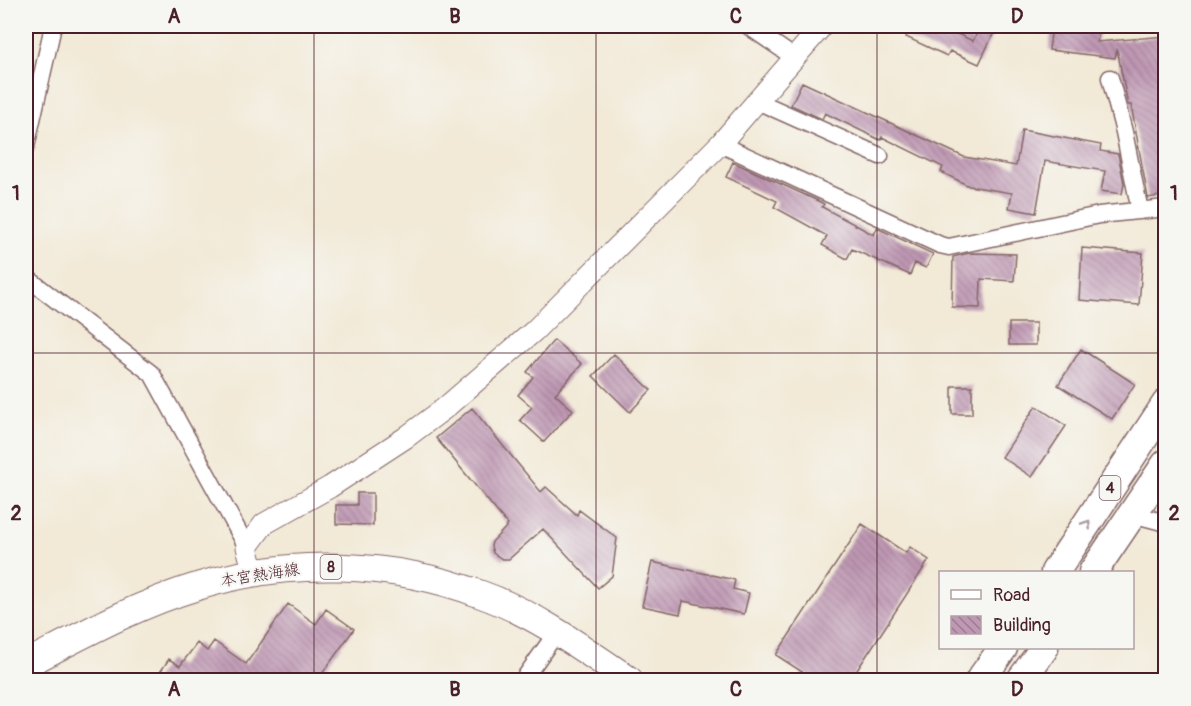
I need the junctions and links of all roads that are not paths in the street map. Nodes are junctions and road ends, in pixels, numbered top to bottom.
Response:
1 (53, 26) edge
2 (748, 26) edge
3 (822, 26) edge
4 (795, 58) junction
5 (1110, 78) dead end
6 (757, 101) junction
7 (720, 144) junction
8 (26, 147) edge
9 (880, 156) dead end
10 (1166, 208) edge
11 (1140, 211) junction
12 (26, 277) edge
13 (1166, 404) edge
14 (1166, 464) edge
15 (1132, 514) junction
16 (1166, 524) edge
17 (250, 560) junction
18 (1056, 571) edge
19 (1094, 571) edge
20 (557, 632) junction
21 (1002, 649) edge
22 (1043, 649) edge
23 (26, 664) edge
24 (523, 681) edge
25 (629, 681) edge
26 (980, 681) edge
27 (1021, 681) edge

1 - 8 street
2 - 4 street
3 - 4 street
4 - 6 street
5 - 11 street
6 - 7 street
6 - 9 street
7 - 11 street
7 - 17 street
10 - 11 street
12 - 17 street
18 -> 13 highway, 4
14 - 15 highway, 4
15 - 16 street
15 - 19 highway, 4
17 - 20 main road, 本宮熱海線 / 8
17 - 23 main road, 本宮熱海線 / 8
20 - 24 street
20 - 25 main road, 本宮熱海線 / 8
21 - 26 highway
22 - 27 highway

